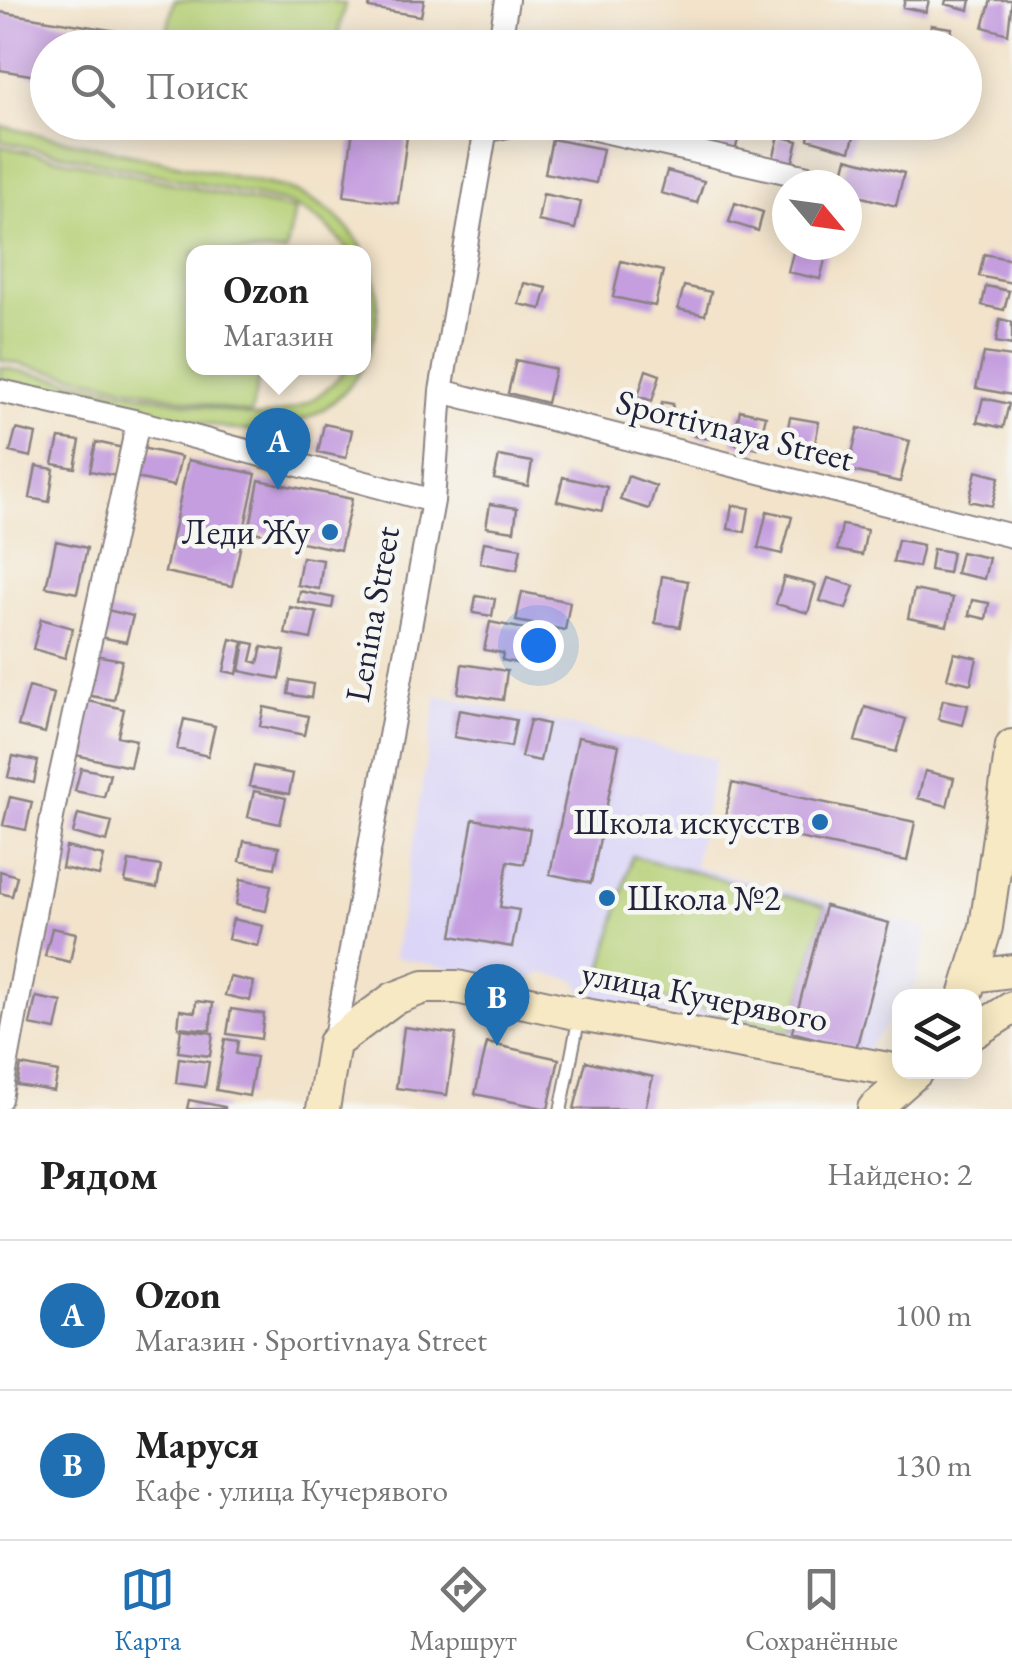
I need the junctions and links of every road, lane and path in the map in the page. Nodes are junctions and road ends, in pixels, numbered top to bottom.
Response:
1 (507, 0) edge
2 (502, 30) edge
3 (484, 140) edge
4 (644, 140) edge
5 (777, 170) edge
6 (0, 391) edge
7 (441, 391) junction
8 (138, 422) junction
9 (433, 502) junction
10 (1012, 536) edge
11 (1012, 746) edge
12 (995, 873) junction
13 (1012, 922) edge
14 (1012, 971) edge
15 (969, 986) edge
16 (1012, 1008) edge
17 (580, 1014) junction
18 (982, 1027) edge
19 (334, 1043) junction
20 (892, 1069) edge
21 (907, 1079) edge
22 (0, 1099) edge
23 (323, 1109) edge
24 (561, 1109) edge
25 (874, 1109) edge

1 - 2 street
3 - 7 street, Lenina Street
4 - 5 street
6 - 8 street
7 - 9 street, Lenina Street
7 - 10 street, Sportivnaya Street
8 - 9 street
8 - 22 street
9 - 19 street, Lenina Street
11 - 12 street
12 - 13 street
12 - 15 street
14 - 15 street
16 - 18 street
17 - 19 street, улица Кучерявого
17 - 20 street, улица Кучерявого
17 - 24 lane
19 - 23 street, Lenina Street
21 - 25 street

